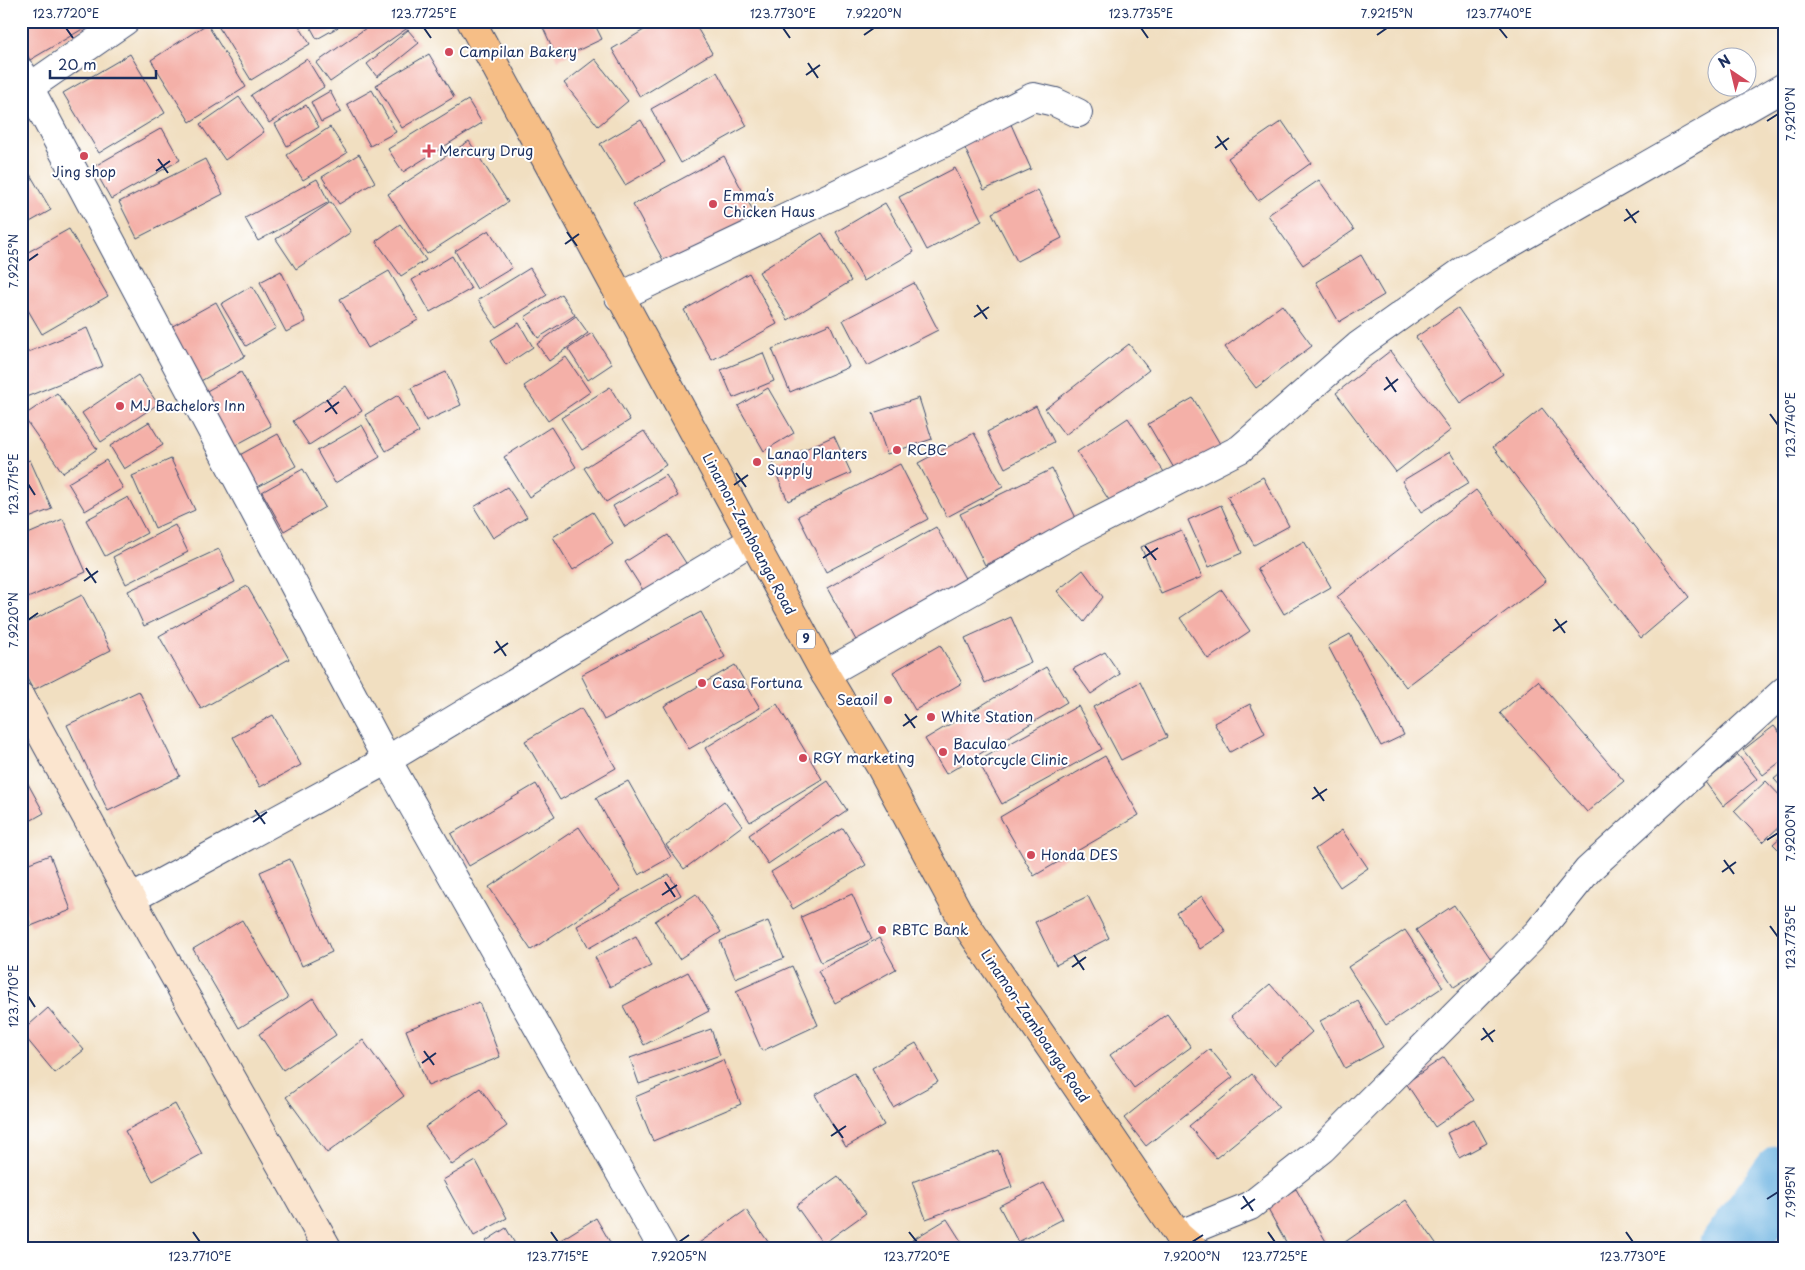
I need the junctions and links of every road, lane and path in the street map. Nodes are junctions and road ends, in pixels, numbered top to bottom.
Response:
1 (125, 21) edge
2 (471, 21) edge
3 (24, 84) edge
4 (1784, 88) edge
5 (1078, 113) dead end
6 (619, 297) junction
7 (753, 540) junction
8 (825, 674) junction
9 (1784, 691) edge
10 (21, 697) edge
11 (387, 760) junction
12 (131, 899) junction
13 (1184, 1244) edge
14 (328, 1249) edge
15 (662, 1249) edge

1 - 3 street
2 - 6 highway, Linamon-Zamboanga Road / 9
3 - 11 street
4 - 8 street
5 - 6 street
6 - 7 highway, Linamon-Zamboanga Road / 9
7 - 8 highway, Linamon-Zamboanga Road / 9
7 - 11 street
8 - 13 highway, Linamon-Zamboanga Road / 9
9 - 13 street
10 - 12 street
11 - 12 street
11 - 15 street
12 - 14 street

